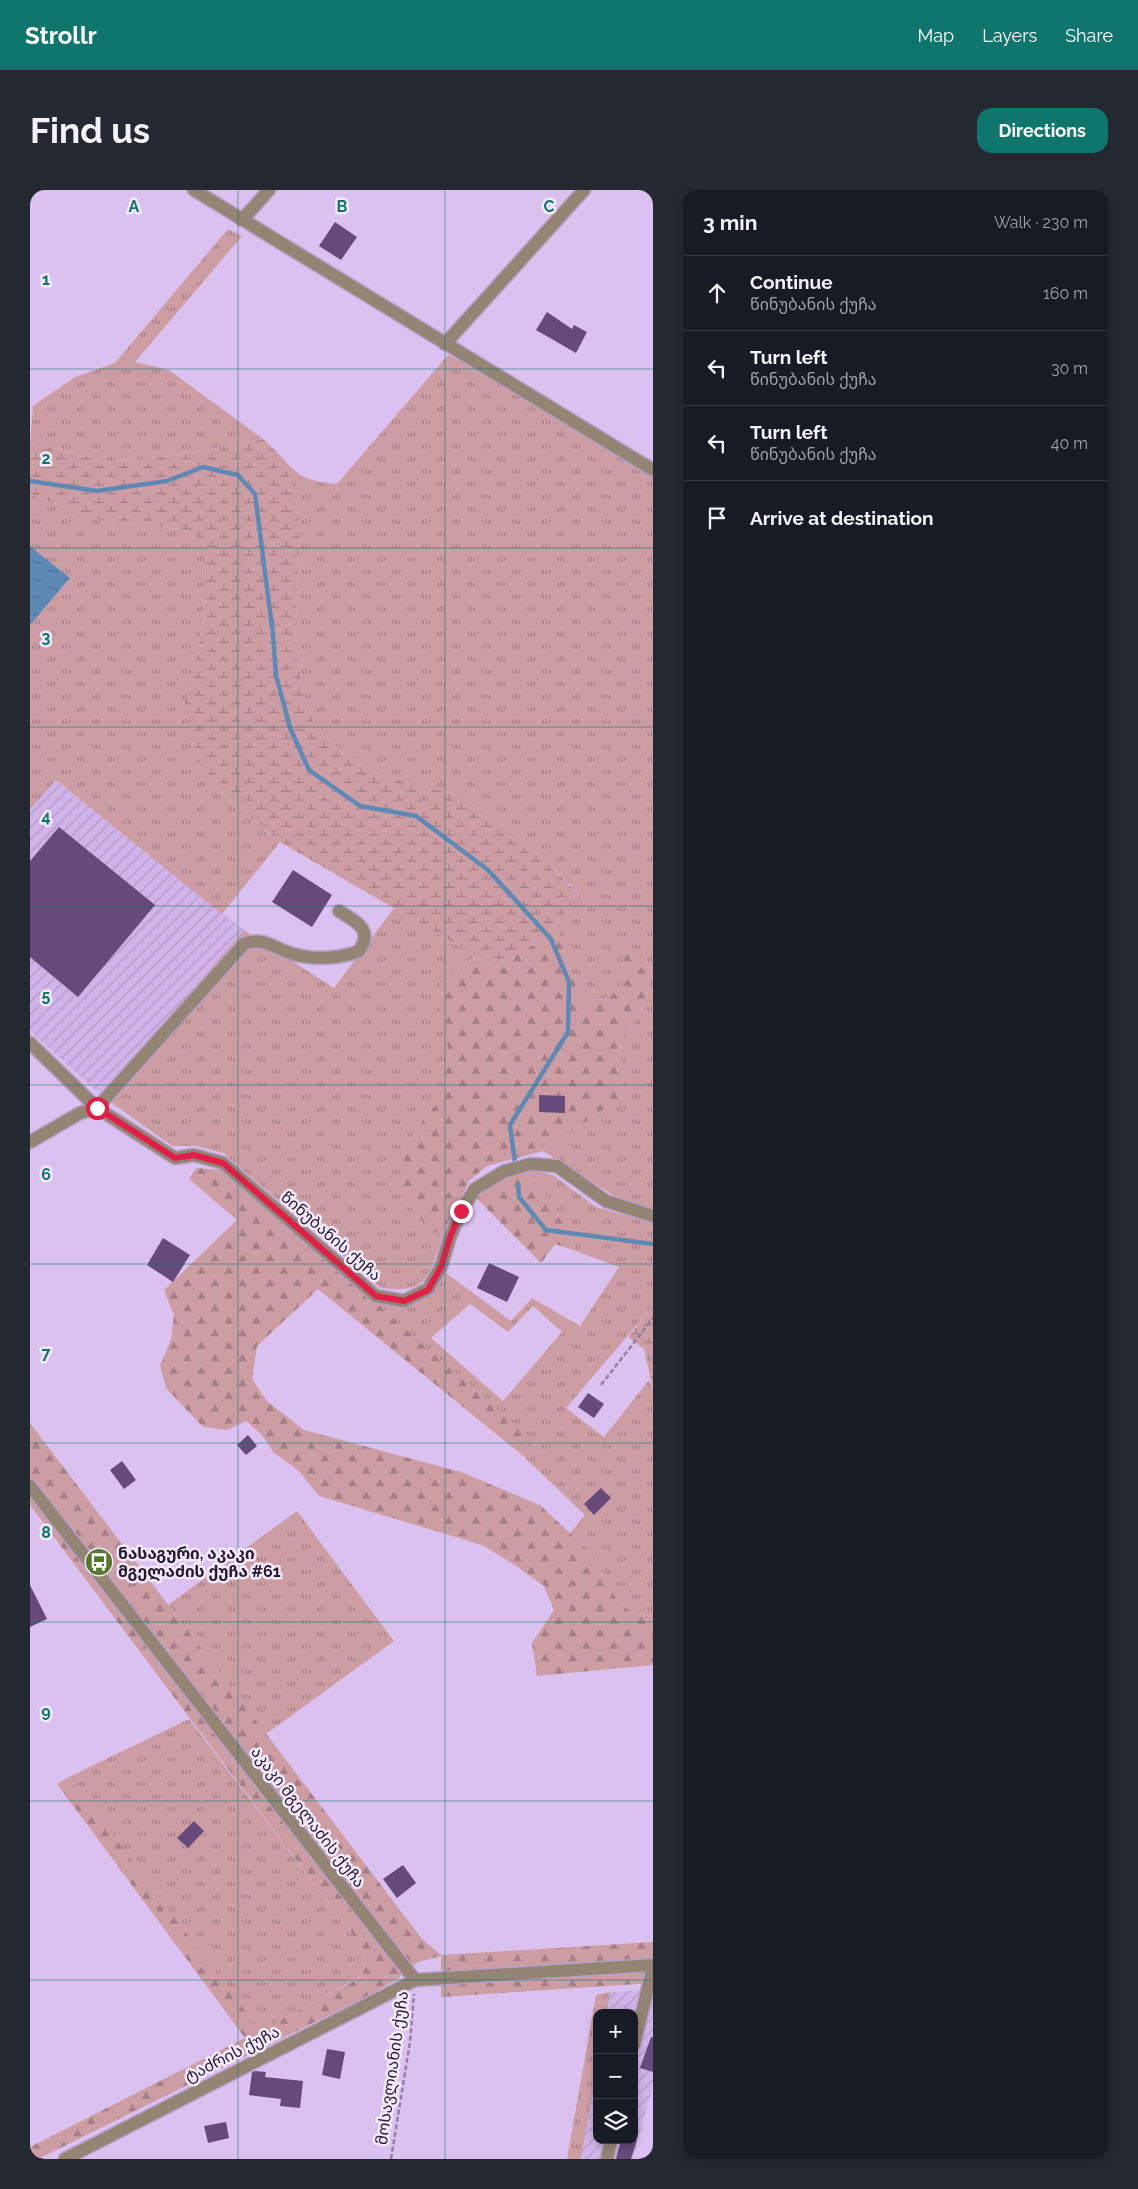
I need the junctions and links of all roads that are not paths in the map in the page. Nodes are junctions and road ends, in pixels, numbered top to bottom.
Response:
1 (194, 190) edge
2 (268, 190) edge
3 (584, 190) edge
4 (242, 220) junction
5 (445, 344) junction
6 (653, 470) edge
7 (339, 911) dead end
8 (30, 1043) edge
9 (97, 1108) junction
10 (30, 1142) edge
11 (653, 1216) edge
12 (30, 1486) edge
13 (653, 1966) edge
14 (416, 1980) junction
15 (638, 2028) edge
16 (611, 2144) edge
17 (65, 2159) edge
18 (607, 2159) edge

1 - 4 street
2 - 4 street
3 - 5 street
4 - 5 street
5 - 6 street
7 - 9 street
8 - 9 street, წინუბანის ქუჩა
9 - 10 street
9 - 11 street, წინუბანის ქუჩა
12 - 14 street, აკაკი მგელაძის ქუჩა
13 - 14 street
13 - 15 street
14 - 17 street, ტაძრის ქუჩა
16 - 18 street

